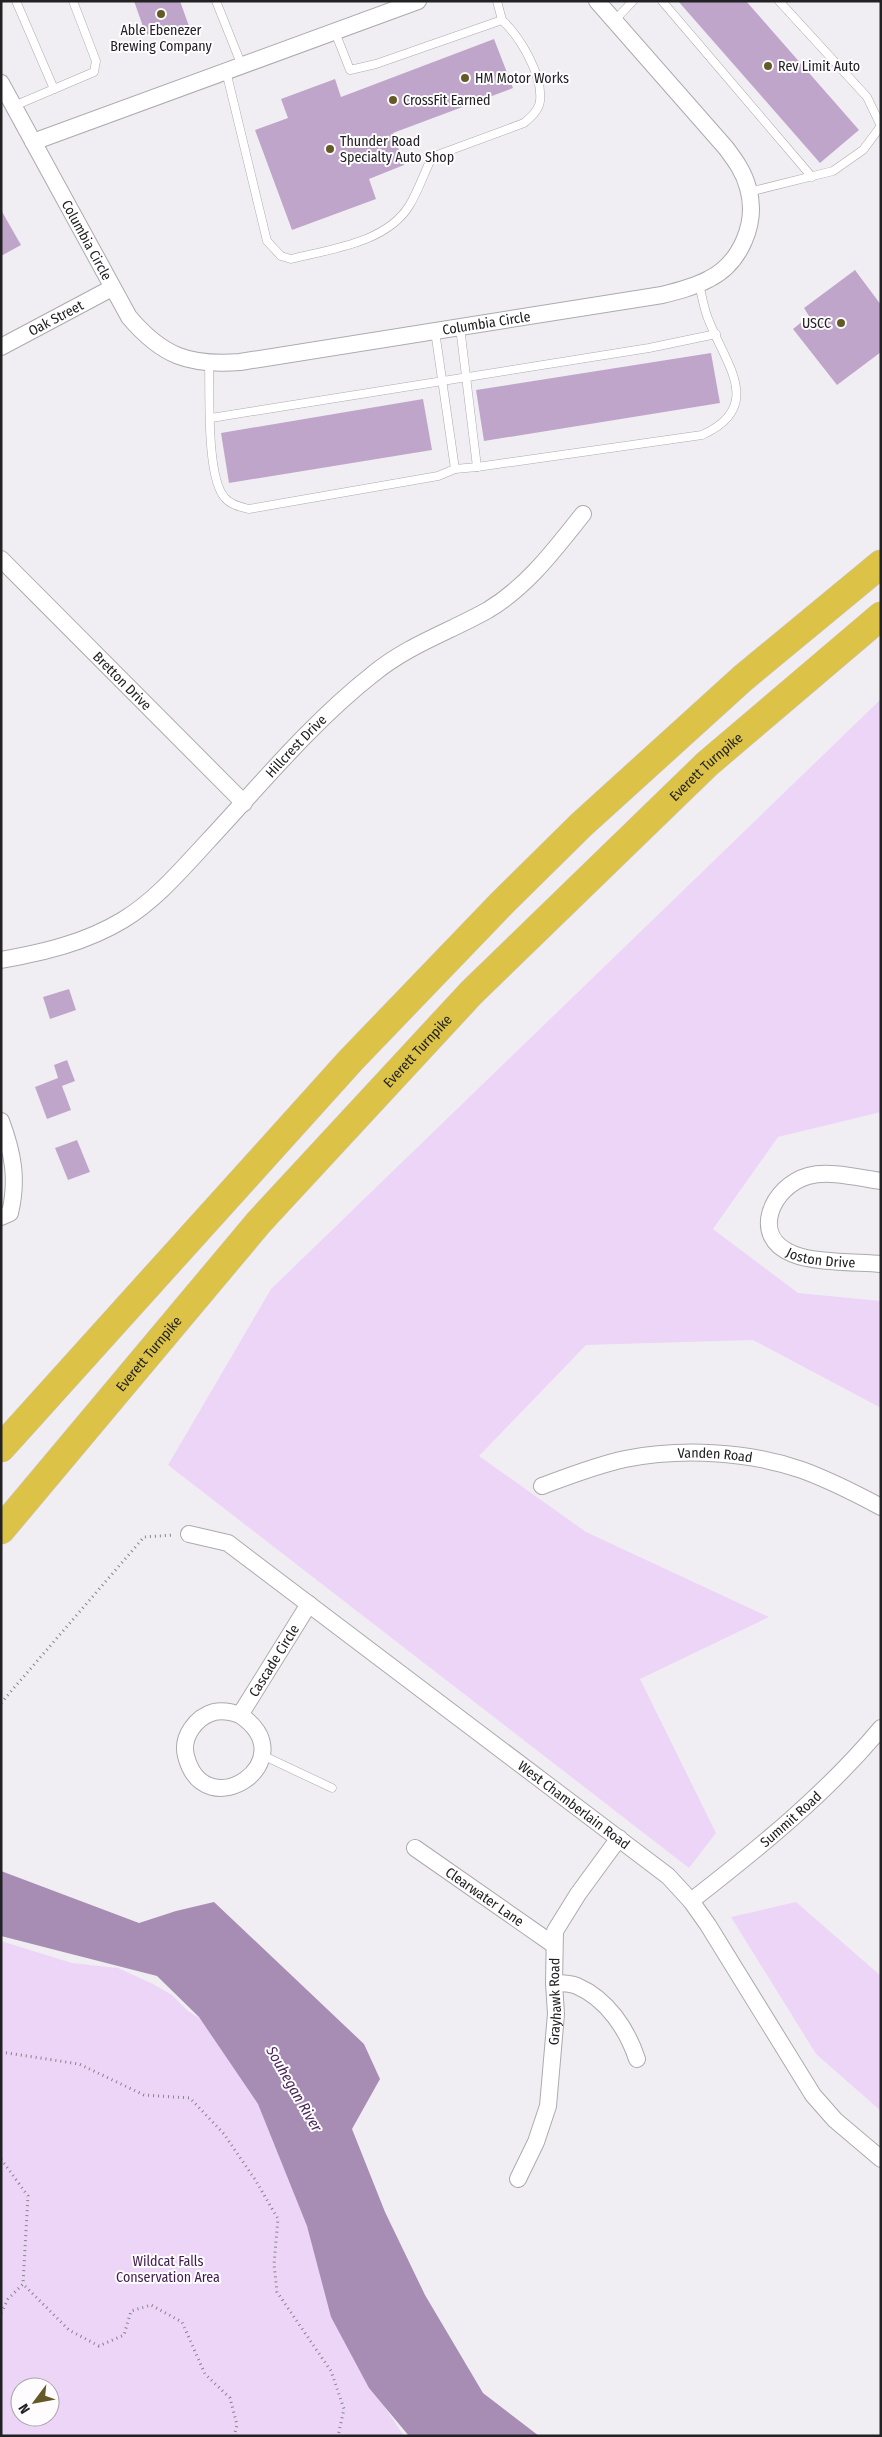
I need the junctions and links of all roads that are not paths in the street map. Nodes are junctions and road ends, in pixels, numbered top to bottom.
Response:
1 (16, 1) edge
2 (74, 1) edge
3 (216, 1) edge
4 (497, 1) edge
5 (633, 1) edge
6 (662, 1) edge
7 (779, 1) edge
8 (412, 2) edge
9 (600, 3) edge
10 (502, 20) junction
11 (615, 20) junction
12 (335, 32) junction
13 (234, 69) junction
14 (1, 83) edge
15 (54, 89) junction
16 (14, 106) junction
17 (881, 126) edge
18 (33, 142) junction
19 (812, 176) junction
20 (749, 192) junction
21 (699, 284) junction
22 (112, 288) junction
23 (460, 327) junction
24 (435, 331) junction
25 (716, 334) junction
26 (1, 347) edge
27 (210, 364) junction
28 (466, 377) junction
29 (442, 381) junction
30 (211, 418) junction
31 (477, 467) junction
32 (455, 468) junction
33 (583, 514) dead end
34 (1, 559) edge
35 (881, 564) edge
36 (881, 616) edge
37 (244, 802) junction
38 (1, 960) edge
39 (1, 1121) edge
40 (881, 1181) edge
41 (6, 1215) edge
42 (881, 1264) edge
43 (1, 1448) edge
44 (542, 1486) dead end
45 (881, 1507) edge
46 (1, 1530) edge
47 (189, 1534) road end
48 (309, 1604) junction
49 (240, 1715) junction
50 (881, 1728) edge
51 (262, 1755) junction
52 (332, 1788) dead end
53 (619, 1838) junction
54 (415, 1848) dead end
55 (691, 1901) junction
56 (554, 1945) junction
57 (554, 1983) junction
58 (637, 2059) dead end
59 (881, 2159) edge
60 (518, 2179) dead end

1 - 15 lane
2 - 15 lane
3 - 13 lane
4 - 10 lane
5 - 11 lane
6 - 19 lane
7 - 17 lane
8 - 12 street
9 - 11 street, Columbia Circle
10 - 12 lane
10 - 13 lane
11 - 20 street, Columbia Circle
12 - 13 street
13 - 18 street
14 - 16 street, Columbia Circle
15 - 16 lane
16 - 18 street, Columbia Circle
17 - 19 lane
18 - 22 street, Columbia Circle
19 - 20 lane
20 - 21 street, Columbia Circle
21 - 23 street, Columbia Circle
21 - 25 lane
22 - 26 street, Oak Street
22 - 27 street, Columbia Circle
23 - 24 street, Columbia Circle
23 - 28 lane
24 - 27 street, Columbia Circle
24 - 29 lane
25 - 28 lane
25 - 31 lane
27 - 30 lane
28 - 29 lane
28 - 31 lane
29 - 30 lane
29 - 32 lane
30 - 32 lane
31 - 32 lane
33 - 37 street, Hillcrest Drive
34 - 37 street, Bretton Drive
35 - 43 highway
36 - 46 highway, Everett Turnpike
37 - 38 street, Hillcrest Drive
39 - 41 street
40 - 42 street, Joston Drive
44 - 45 street, Vanden Road
47 - 48 street, West Chamberlain Road
48 - 49 street, Cascade Circle
48 - 53 street, West Chamberlain Road
49 - 51 street
49 - 51 street
50 - 55 street, Summit Road
51 - 52 lane
53 - 55 street, West Chamberlain Road
53 - 56 street, Grayhawk Road
54 - 56 street, Clearwater Lane
55 - 59 street, West Chamberlain Road
56 - 57 street, Grayhawk Road
57 - 58 street
57 - 60 street, Grayhawk Road

